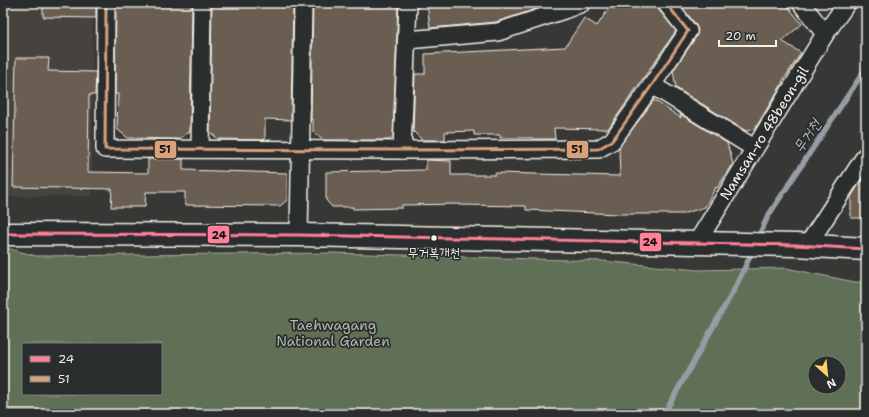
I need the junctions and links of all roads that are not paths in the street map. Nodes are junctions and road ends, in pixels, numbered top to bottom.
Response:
1 (106, 3) edge
2 (202, 3) edge
3 (303, 3) edge
4 (408, 3) edge
5 (582, 3) edge
6 (666, 3) edge
7 (801, 3) edge
8 (847, 3) edge
9 (825, 34) junction
10 (407, 40) junction
11 (652, 85) junction
12 (754, 148) junction
13 (200, 149) junction
14 (300, 150) junction
15 (402, 150) junction
16 (866, 155) edge
17 (3, 234) edge
18 (299, 235) junction
19 (696, 244) junction
20 (801, 246) junction
21 (866, 249) edge

1 - 13 street
2 - 13 street
3 - 14 street
4 - 10 street
5 - 10 street
6 - 11 street
7 - 9 street
8 - 9 street, Namsan-ro 48beon-gil
9 - 12 street, Namsan-ro 48beon-gil
10 - 15 street
11 - 12 street
11 - 15 street
12 - 19 street, Namsan-ro 48beon-gil
13 - 14 street
14 - 15 street
14 - 18 street
16 - 20 street
17 - 18 main road
18 - 19 main road
19 - 20 main road
20 - 21 main road

